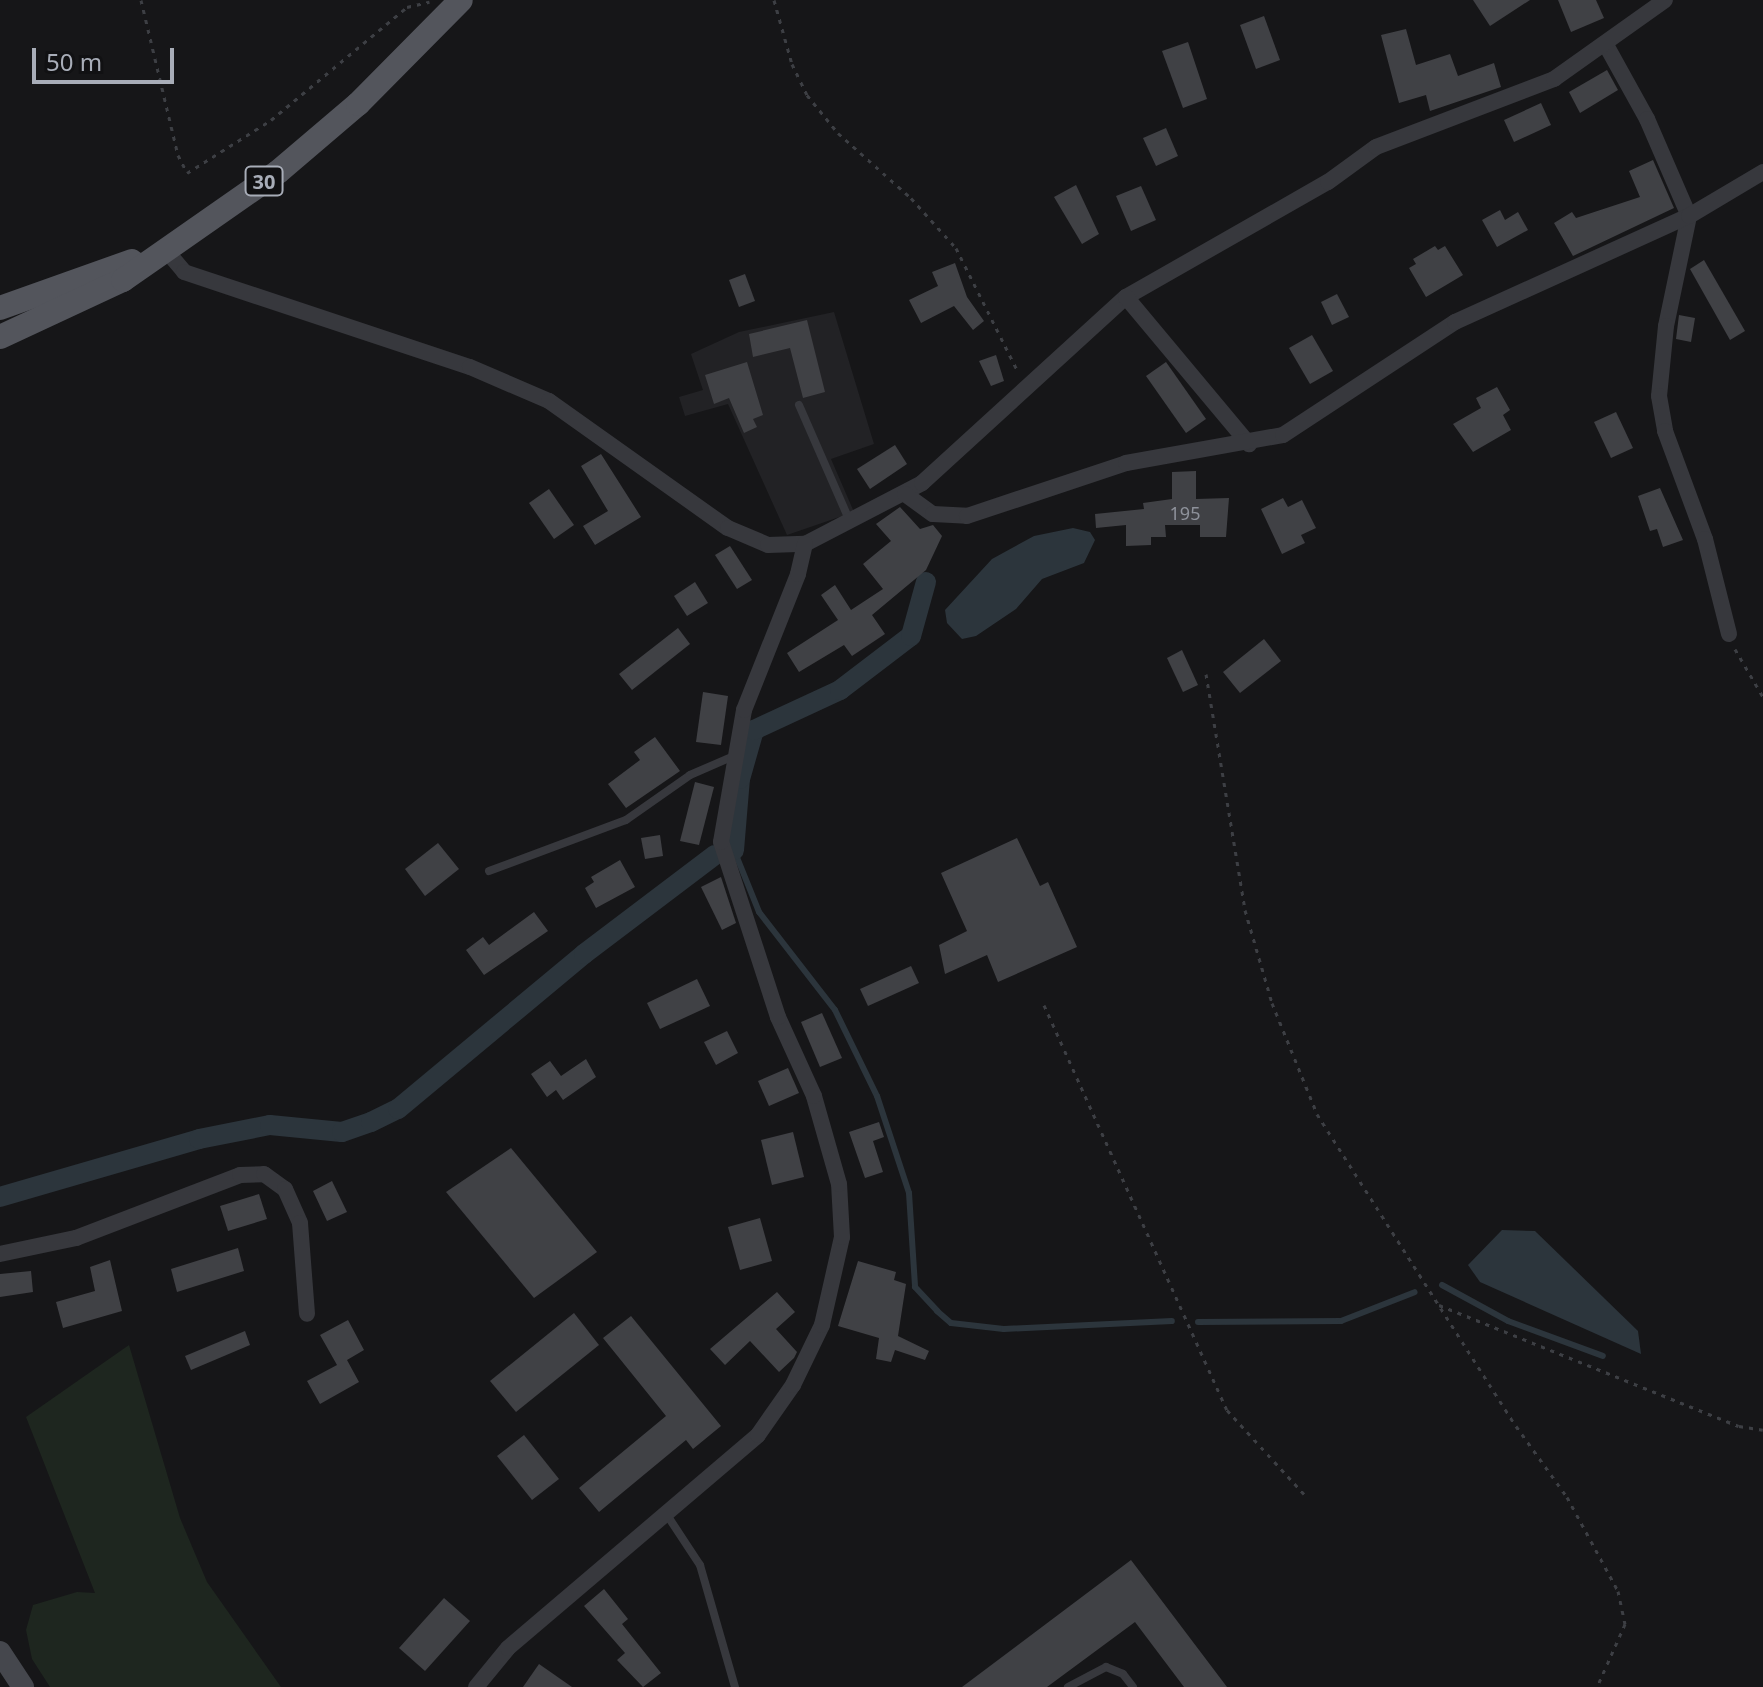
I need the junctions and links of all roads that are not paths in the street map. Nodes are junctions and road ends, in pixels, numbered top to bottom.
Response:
1 (1665, 0) edge
2 (453, 8) edge
3 (1606, 45) junction
4 (1763, 172) edge
5 (1689, 216) junction
6 (165, 249) junction
7 (1126, 297) junction
8 (0, 308) edge
9 (0, 337) edge
10 (799, 405) dead end
11 (1249, 444) junction
12 (905, 494) junction
13 (851, 522) junction
14 (805, 544) junction
15 (1729, 634) road end
16 (736, 755) junction
17 (489, 871) dead end
18 (0, 1254) edge
19 (307, 1314) dead end
20 (667, 1515) junction
21 (0, 1652) edge
22 (23, 1687) edge
23 (476, 1687) edge
24 (735, 1687) edge
25 (1068, 1687) edge
26 (1133, 1687) edge

1 - 3 street
2 - 6 main road, 30
3 - 5 street
3 - 7 street
4 - 5 street
5 - 11 street
5 - 15 street
6 - 8 main road, 30
6 - 9 main road, 30
6 - 14 street
7 - 11 street
7 - 12 street
10 - 13 lane
11 - 12 street
12 - 13 street
13 - 14 street
14 - 16 street
16 - 17 lane
16 - 20 street
18 - 19 street
20 - 23 street
20 - 24 lane
21 - 22 main road
25 - 26 lane

